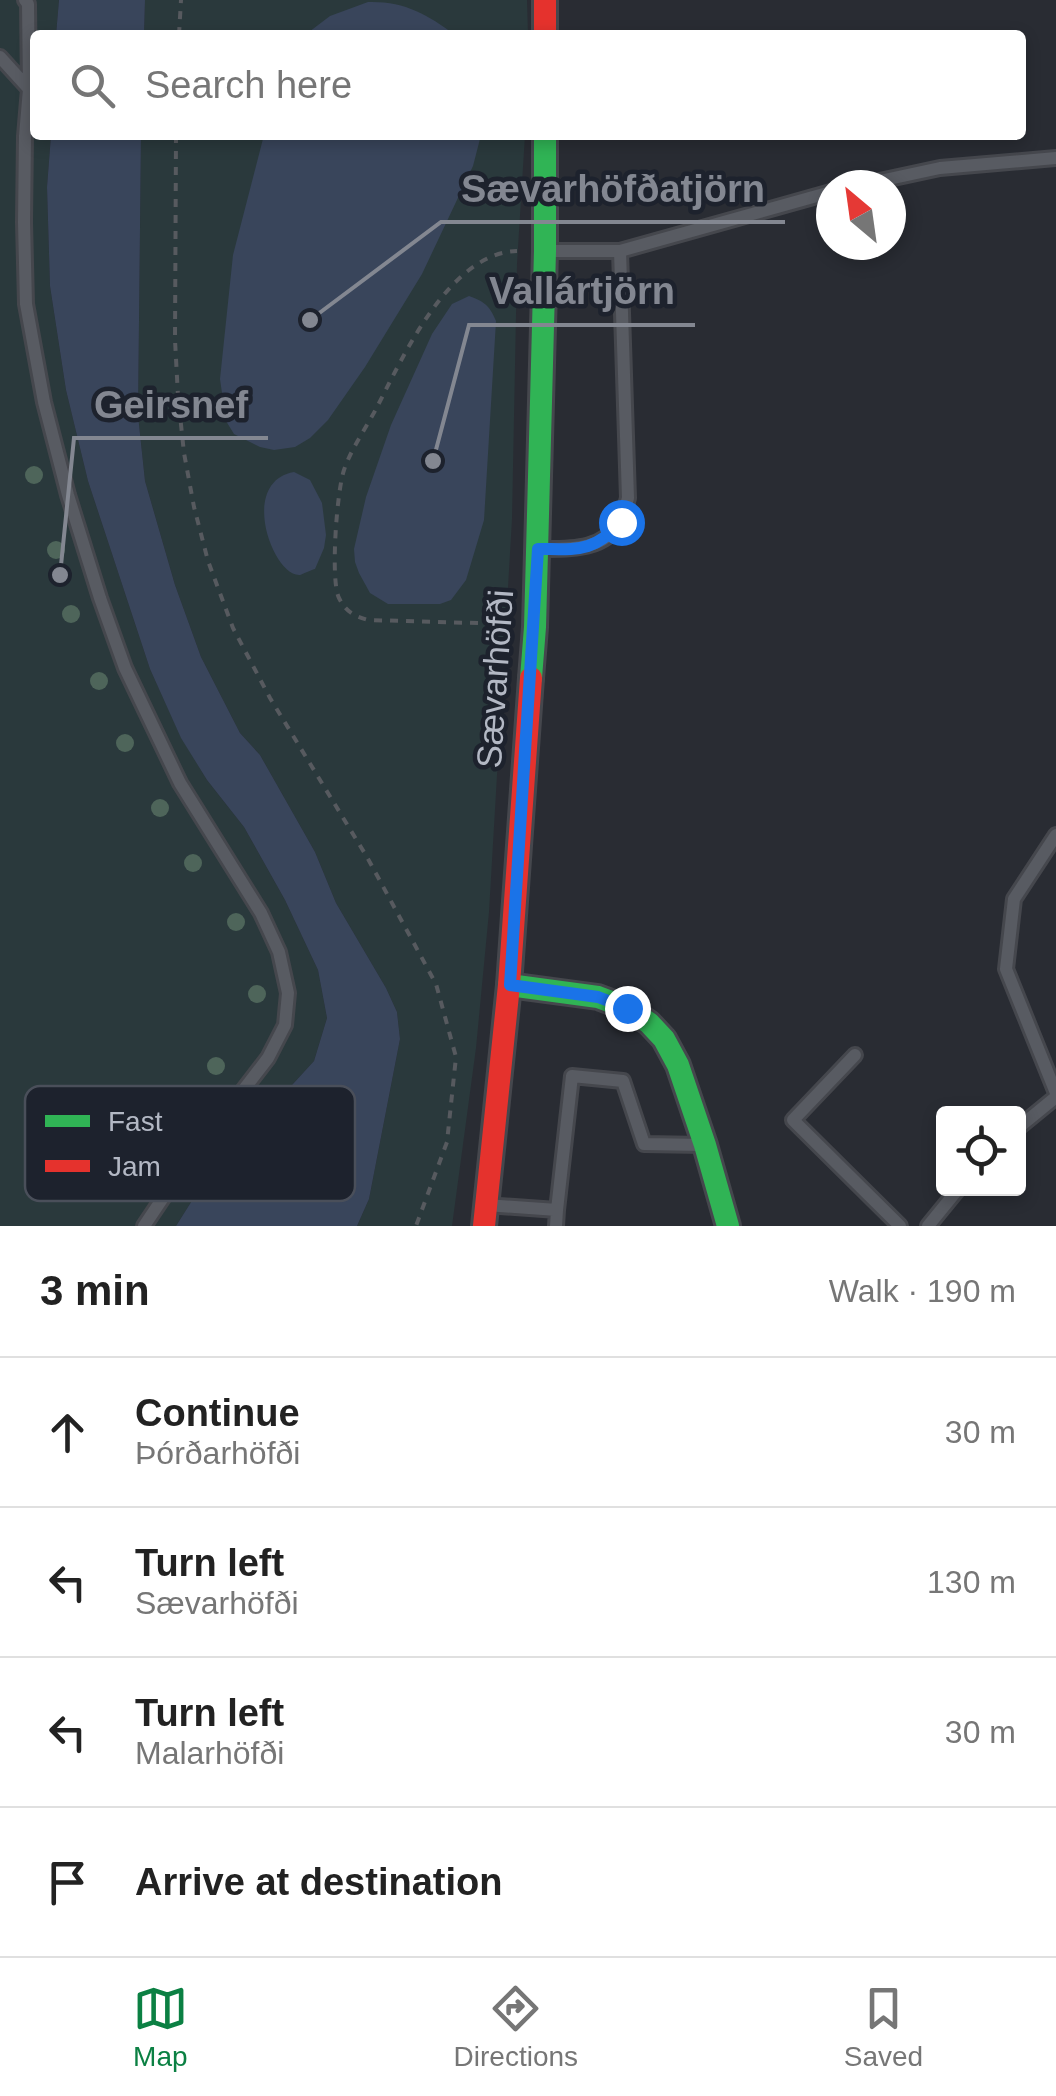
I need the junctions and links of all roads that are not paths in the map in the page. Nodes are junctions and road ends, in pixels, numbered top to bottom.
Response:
1 (25, 0) edge
2 (545, 0) edge
3 (545, 30) edge
4 (0, 57) edge
5 (29, 89) junction
6 (545, 140) edge
7 (1056, 158) edge
8 (906, 175) edge
9 (816, 196) edge
10 (545, 251) junction
11 (620, 251) junction
12 (538, 549) junction
13 (1056, 834) edge
14 (510, 985) junction
15 (855, 1055) dead end
16 (247, 1086) edge
17 (1056, 1095) edge
18 (1026, 1121) edge
19 (705, 1145) junction
20 (952, 1196) edge
21 (161, 1201) edge
22 (557, 1210) junction
23 (485, 1216) edge
24 (144, 1226) edge
25 (556, 1226) edge
26 (728, 1226) edge
27 (900, 1226) edge
28 (928, 1226) edge

1 - 5 lane
2 - 3 street
4 - 5 lane
5 - 16 lane
6 - 10 street, Sævarhöfði
7 - 8 lane
9 - 11 lane
10 - 11 lane
10 - 12 street, Sævarhöfði
11 - 12 lane
12 - 14 street, Sævarhöfði
13 - 17 lane
14 - 19 street
14 - 23 street, Sævarhöfði
15 - 27 lane
17 - 18 lane
19 - 22 lane
19 - 26 street
20 - 28 lane
21 - 24 lane
22 - 23 lane
22 - 25 lane

